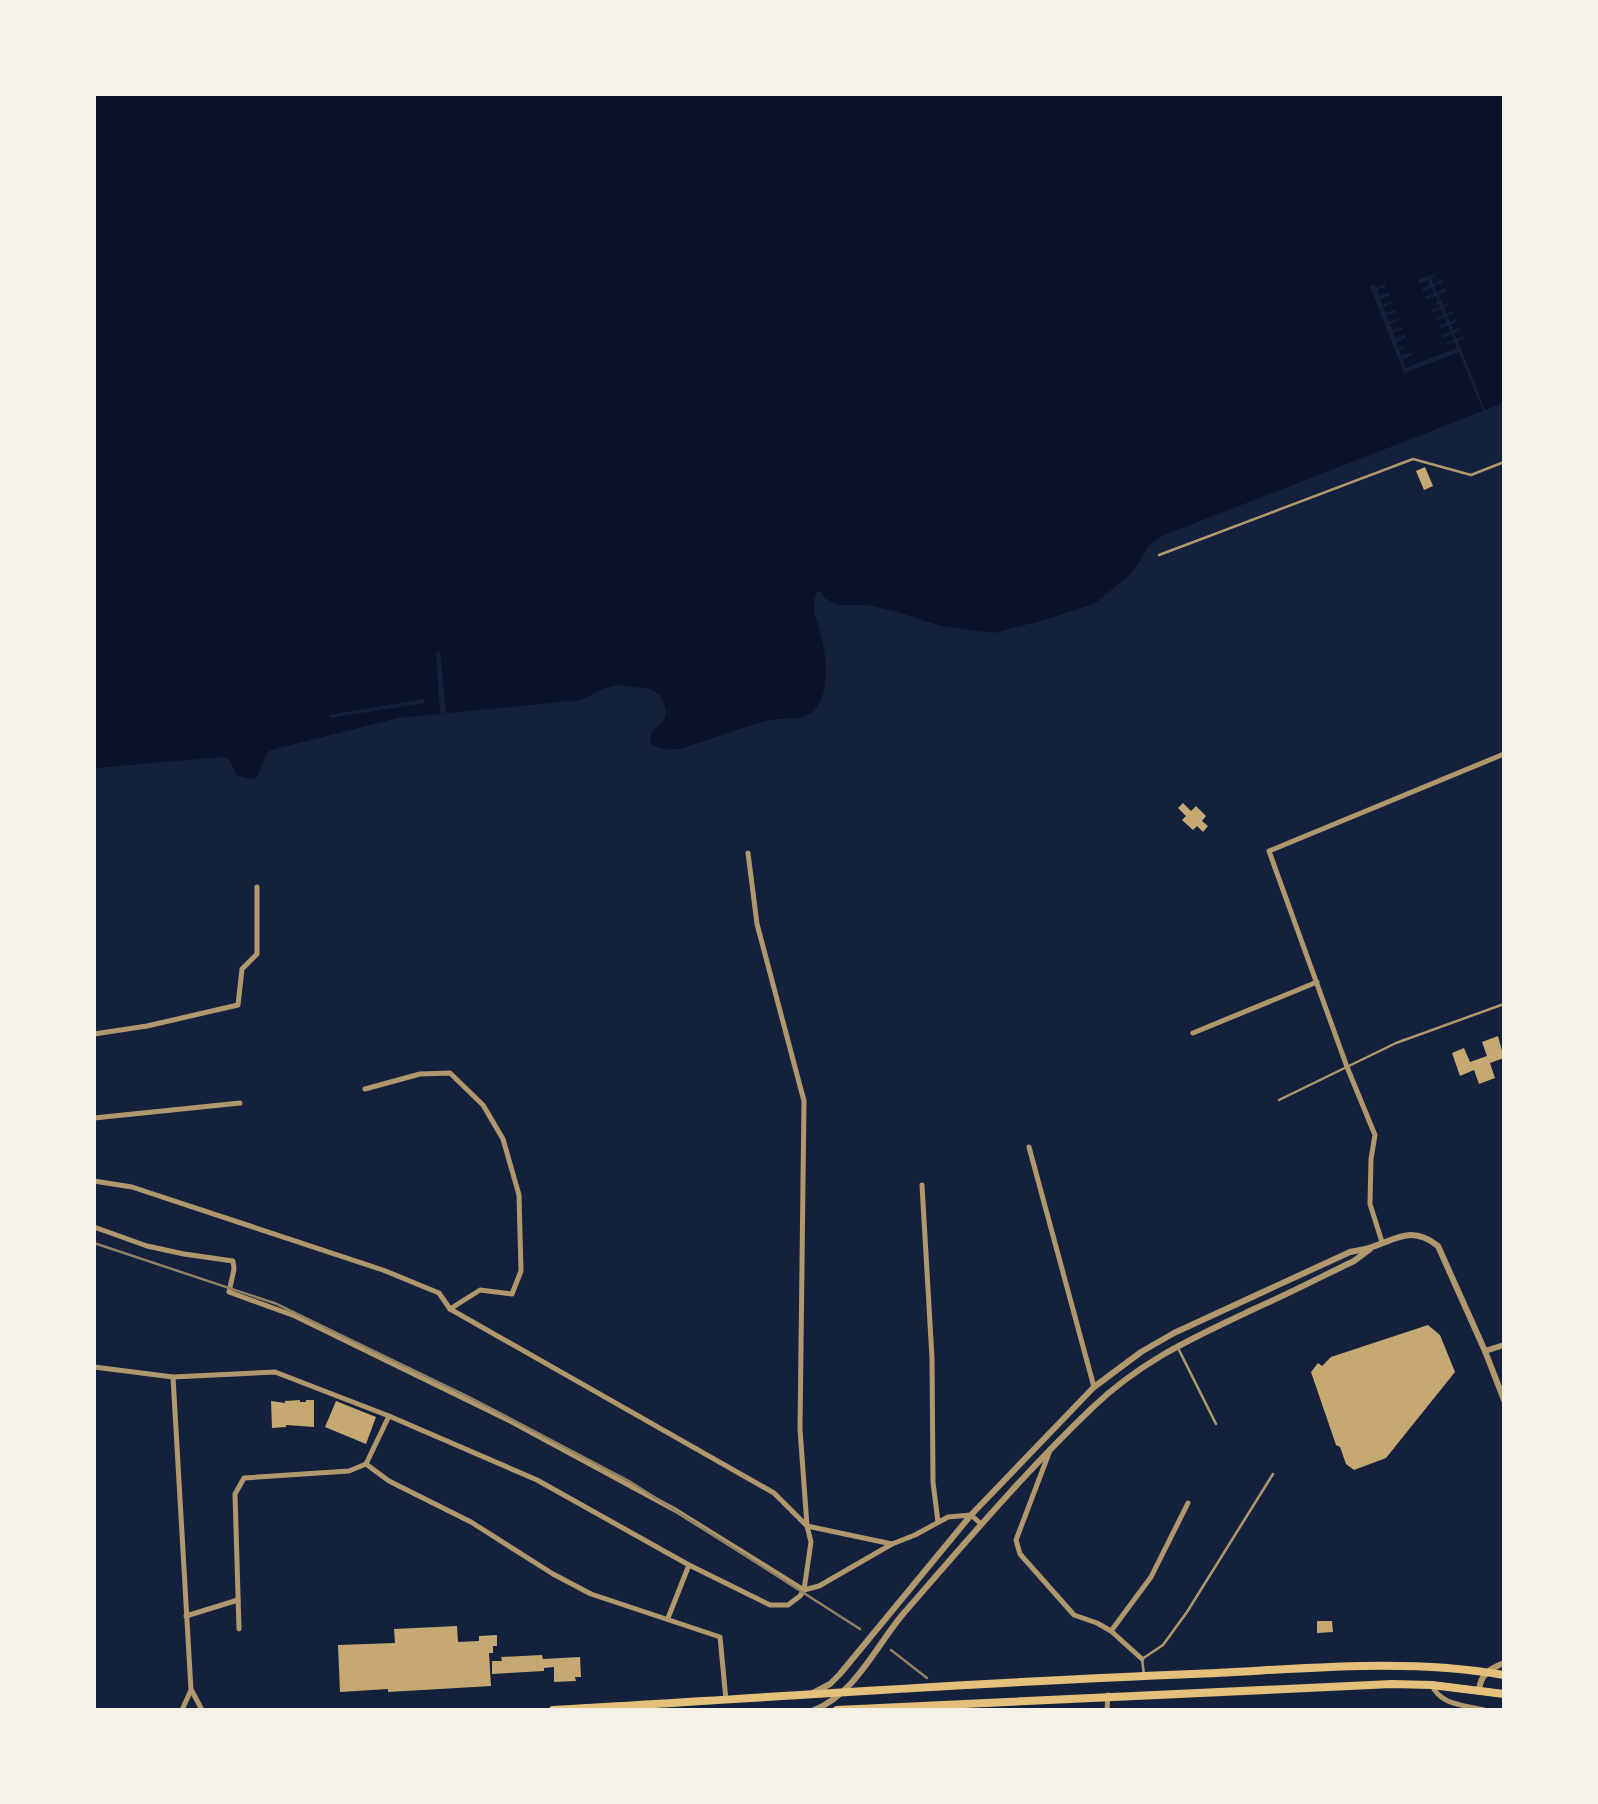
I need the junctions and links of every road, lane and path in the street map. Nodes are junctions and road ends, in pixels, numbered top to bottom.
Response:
1 (1503, 462) edge
2 (1159, 555) dead end
3 (1503, 754) edge
4 (748, 853) dead end
5 (257, 887) dead end
6 (1317, 982) junction
7 (1503, 1004) edge
8 (1193, 1033) dead end
9 (94, 1034) edge
10 (1347, 1067) junction
11 (365, 1089) dead end
12 (1279, 1100) dead end
13 (240, 1103) dead end
14 (94, 1118) edge
15 (1029, 1147) dead end
16 (94, 1173) edge
17 (95, 1182) edge
18 (922, 1185) dead end
19 (94, 1227) edge
20 (1382, 1242) junction
21 (1371, 1247) junction
22 (450, 1310) junction
23 (1177, 1345) junction
24 (1503, 1345) edge
25 (1485, 1351) junction
26 (94, 1367) edge
27 (173, 1377) junction
28 (1094, 1387) junction
29 (1503, 1400) edge
30 (389, 1416) junction
31 (1216, 1424) dead end
32 (1049, 1452) junction
33 (366, 1464) junction
34 (1273, 1474) dead end
35 (1188, 1503) dead end
36 (971, 1515) junction
37 (938, 1522) junction
38 (981, 1524) junction
39 (807, 1526) junction
40 (892, 1544) junction
41 (689, 1565) junction
42 (804, 1590) junction
43 (238, 1600) junction
44 (186, 1616) junction
45 (668, 1618) junction
46 (239, 1629) dead end
47 (1111, 1631) junction
48 (1142, 1659) junction
49 (1503, 1663) edge
50 (859, 1672) junction
51 (1486, 1672) junction
52 (1503, 1675) edge
53 (1144, 1676) junction
54 (830, 1684) junction
55 (1432, 1685) junction
56 (191, 1690) junction
57 (1479, 1690) junction
58 (863, 1692) junction
59 (840, 1694) junction
60 (1503, 1694) edge
61 (1108, 1695) junction
62 (805, 1696) junction
63 (726, 1700) junction
64 (834, 1704) edge
65 (183, 1710) edge
66 (202, 1710) edge
67 (553, 1710) edge
68 (814, 1710) edge
69 (1107, 1710) edge
70 (1484, 1710) edge

1 - 2 lane
3 - 6 street
4 - 39 street
5 - 9 street
6 - 8 street
6 - 10 street
7 - 10 lane
10 - 12 lane
10 - 20 street
11 - 22 street
13 - 14 street
15 - 28 street
16 - 17 street
17 - 22 street
18 - 37 street
19 - 42 street
20 - 21 street
20 - 25 street
21 - 23 street
21 - 28 street
22 - 39 street
23 - 31 lane
23 - 32 street
24 - 25 street
25 - 29 street
26 - 27 street
27 - 30 street
27 - 44 street
28 - 36 street
30 - 33 street
30 - 41 street
32 - 38 street
32 - 47 street
33 - 43 street
33 - 45 street
34 - 48 lane
35 - 47 street
36 - 37 street
36 - 38 street
36 - 54 street
37 - 40 street
38 - 50 street
39 - 40 street
39 - 42 street
40 - 42 street
41 - 42 street
41 - 45 street
43 - 44 street
43 - 46 street
44 - 56 street
45 - 63 street
47 - 48 street
48 - 53 lane
49 - 51 street
50 - 58 street
50 - 59 street
51 - 52 main road
51 - 53 main road
51 - 57 street
53 - 58 main road
54 - 62 street
54 - 64 street
55 - 57 main road
55 - 61 main road
55 - 70 street
56 - 65 street
56 - 66 street
57 - 60 main road
58 - 59 main road
59 - 64 main road
61 - 64 main road
61 - 69 street
62 - 63 main road
62 - 64 main road
63 - 67 main road
64 - 68 street

